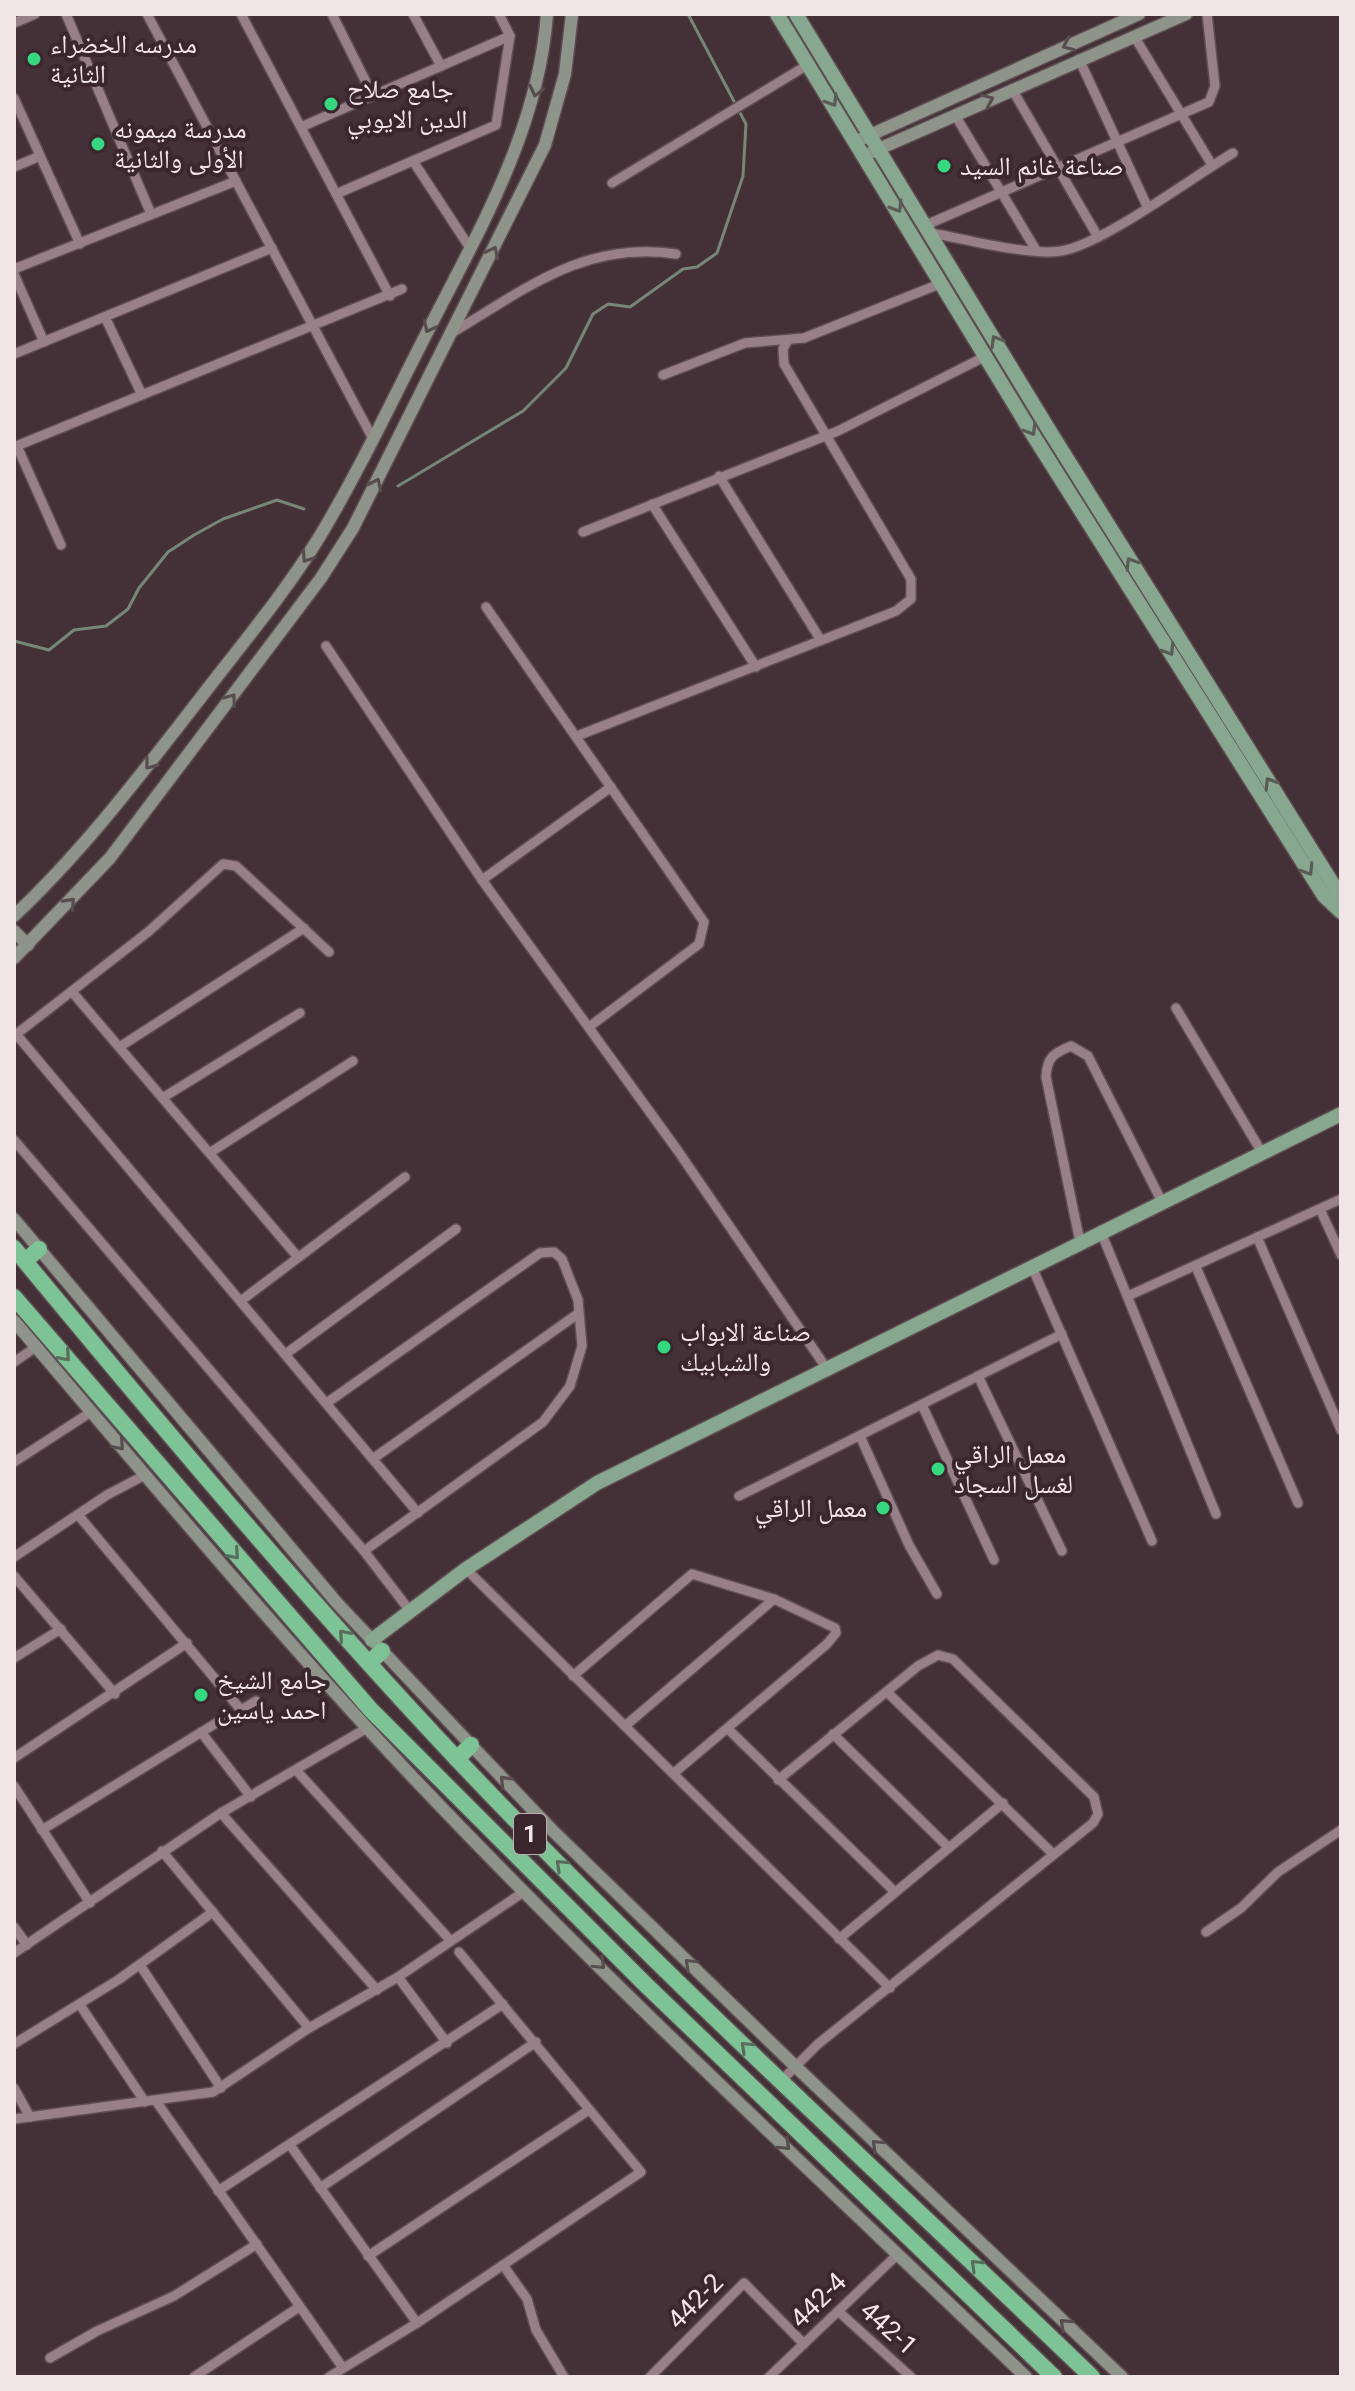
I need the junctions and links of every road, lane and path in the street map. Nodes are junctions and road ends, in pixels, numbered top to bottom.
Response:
1 (35, 14) edge
2 (66, 14) edge
3 (147, 14) edge
4 (241, 14) edge
5 (332, 14) edge
6 (413, 14) edge
7 (499, 14) edge
8 (547, 14) edge
9 (572, 14) edge
10 (777, 14) edge
11 (796, 14) edge
12 (1139, 14) edge
13 (1186, 14) edge
14 (1207, 14) edge
15 (14, 23) edge
16 (510, 36) junction
17 (1134, 36) junction
18 (1079, 59) junction
19 (809, 64) junction
20 (441, 66) junction
21 (1012, 89) junction
22 (373, 96) junction
23 (14, 98) edge
24 (1181, 113) junction
25 (955, 115) junction
26 (301, 127) junction
27 (872, 134) junction
28 (1118, 140) junction
29 (857, 141) junction
30 (881, 148) junction
31 (1233, 153) dead end
32 (866, 155) junction
33 (40, 156) junction
34 (413, 161) junction
35 (1212, 165) junction
36 (14, 167) edge
37 (1058, 167) junction
38 (236, 181) junction
39 (612, 183) dead end
40 (1002, 192) junction
41 (336, 194) junction
42 (1147, 206) junction
43 (151, 214) junction
44 (929, 229) junction
45 (1098, 237) junction
46 (80, 244) junction
47 (272, 248) junction
48 (470, 248) junction
49 (1036, 250) junction
50 (676, 254) dead end
51 (14, 272) edge
52 (942, 283) junction
53 (402, 289) dead end
54 (390, 296) junction
55 (105, 317) junction
56 (313, 326) junction
57 (452, 333) junction
58 (788, 340) junction
59 (44, 342) junction
60 (14, 354) edge
61 (986, 356) junction
62 (663, 375) dead end
63 (142, 395) junction
64 (386, 411) junction
65 (404, 427) junction
66 (828, 435) junction
67 (372, 437) junction
68 (16, 446) edge
69 (719, 476) junction
70 (652, 504) junction
71 (583, 532) dead end
72 (61, 545) dead end
73 (486, 607) dead end
74 (820, 639) junction
75 (326, 646) dead end
76 (756, 667) junction
77 (577, 736) junction
78 (611, 787) junction
79 (482, 880) junction
80 (1341, 897) edge
81 (1341, 912) edge
82 (14, 916) edge
83 (304, 928) junction
84 (14, 931) edge
85 (28, 945) junction
86 (329, 952) dead end
87 (14, 958) edge
88 (73, 993) junction
89 (1176, 1008) dead end
90 (300, 1013) dead end
91 (589, 1027) junction
92 (15, 1035) edge
93 (121, 1046) junction
94 (353, 1061) dead end
95 (164, 1097) junction
96 (1341, 1114) edge
97 (14, 1140) edge
98 (1261, 1151) junction
99 (211, 1152) junction
100 (405, 1177) dead end
101 (1341, 1199) edge
102 (1162, 1202) junction
103 (1320, 1209) junction
104 (14, 1219) edge
105 (456, 1229) dead end
106 (1101, 1232) junction
107 (1257, 1237) junction
108 (1080, 1242) junction
109 (39, 1249) junction
110 (20, 1254) edge
111 (1341, 1255) edge
112 (297, 1256) junction
113 (1032, 1267) junction
114 (1196, 1267) junction
115 (1128, 1296) junction
116 (14, 1297) edge
117 (242, 1300) junction
118 (579, 1313) junction
119 (14, 1321) edge
120 (1062, 1334) junction
121 (36, 1347) junction
122 (287, 1353) junction
123 (14, 1362) edge
124 (827, 1369) junction
125 (978, 1376) junction
126 (328, 1402) junction
127 (922, 1405) junction
128 (91, 1412) junction
129 (1341, 1430) edge
130 (860, 1436) junction
131 (374, 1458) junction
132 (14, 1462) edge
133 (145, 1475) junction
134 (739, 1496) dead end
135 (1298, 1503) dead end
136 (418, 1513) junction
137 (1216, 1514) dead end
138 (79, 1516) junction
139 (1152, 1541) dead end
140 (364, 1551) junction
141 (1062, 1551) dead end
142 (14, 1557) edge
143 (994, 1560) dead end
144 (466, 1569) junction
145 (14, 1576) edge
146 (937, 1594) dead end
147 (774, 1599) junction
148 (410, 1611) junction
149 (283, 1623) junction
150 (61, 1629) junction
151 (187, 1643) junction
152 (377, 1645) junction
153 (14, 1658) edge
154 (369, 1663) junction
155 (573, 1676) junction
156 (887, 1692) junction
157 (115, 1694) junction
158 (256, 1701) dead end
159 (226, 1717) dead end
160 (625, 1726) junction
161 (367, 1728) junction
162 (728, 1729) junction
163 (201, 1732) junction
164 (833, 1734) junction
165 (471, 1745) junction
166 (15, 1756) edge
167 (457, 1759) junction
168 (416, 1767) junction
169 (296, 1770) junction
170 (674, 1773) junction
171 (778, 1780) junction
172 (14, 1786) edge
173 (251, 1797) junction
174 (1003, 1803) junction
175 (221, 1813) junction
176 (42, 1830) junction
177 (1341, 1830) edge
178 (539, 1844) junction
179 (948, 1847) junction
180 (162, 1851) junction
181 (1052, 1853) junction
182 (519, 1861) junction
183 (525, 1891) junction
184 (894, 1891) junction
185 (90, 1903) junction
186 (213, 1912) junction
187 (14, 1927) edge
188 (1206, 1932) dead end
189 (839, 1939) junction
190 (450, 1940) junction
191 (27, 1945) junction
192 (459, 1952) dead end
193 (14, 1953) edge
194 (140, 1965) junction
195 (398, 1977) junction
196 (646, 1985) junction
197 (890, 1988) junction
198 (377, 1990) junction
199 (634, 1998) junction
200 (503, 2004) junction
201 (80, 2005) junction
202 (309, 2028) junction
203 (536, 2042) junction
204 (447, 2043) junction
205 (14, 2044) edge
206 (729, 2065) junction
207 (795, 2066) junction
208 (716, 2078) junction
209 (781, 2081) junction
210 (14, 2088) edge
211 (221, 2088) junction
212 (156, 2101) junction
213 (145, 2102) junction
214 (589, 2110) junction
215 (30, 2117) junction
216 (14, 2119) edge
217 (290, 2145) junction
218 (320, 2188) junction
219 (218, 2191) junction
220 (257, 2244) junction
221 (898, 2254) junction
222 (368, 2256) junction
223 (503, 2265) junction
224 (299, 2307) junction
225 (838, 2311) junction
226 (417, 2323) junction
227 (804, 2344) junction
228 (50, 2358) dead end
229 (343, 2368) junction
230 (907, 2376) edge
231 (194, 2377) edge
232 (329, 2377) edge
233 (564, 2377) edge
234 (650, 2377) edge
235 (769, 2377) edge
236 (1026, 2377) edge
237 (1054, 2377) edge
238 (1092, 2377) edge
239 (1122, 2377) edge

1 - 15 street
2 - 43 street
3 - 38 street
4 - 26 street
5 - 22 street
6 - 20 street
7 - 16 street
8 -> 48 main road
57 -> 9 main road
10 - 19 main road
11 - 27 main road
12 -> 27 main road
13 - 17 main road
14 - 24 street
16 - 20 street
16 - 34 street
17 - 18 main road
17 - 24 street
18 - 21 main road
18 - 28 street
19 -> 29 main road
19 - 39 street
20 - 22 street
25 -> 21 main road
21 - 37 street
22 - 26 street
23 - 33 street
24 - 28 street
24 - 35 street
25 - 30 main road
25 - 40 street
26 - 41 street
27 - 29 main road
27 - 30 main road
28 - 37 street
28 - 42 street
29 - 32 main road
30 - 32 main road
30 - 44 main road
31 - 35 street
32 -> 52 main road
33 - 36 street
33 - 46 street
34 - 41 street
34 - 48 street
35 - 42 street
37 - 40 street
37 - 45 street
38 - 43 street
38 - 47 street
40 - 44 street
40 - 49 street
41 - 54 street
42 - 45 street
43 - 46 street
44 - 49 street
80 -> 44 main road
45 - 49 street
46 - 51 street
47 - 55 street
47 - 56 street
48 -> 64 main road
50 - 57 street
51 - 59 street
52 - 58 street
52 - 61 main road
53 - 54 street
54 - 56 street
55 - 59 street
55 - 63 street
56 - 63 street
56 - 67 street
57 - 65 main road
58 - 62 street
58 - 66 street
59 - 60 street
61 - 66 street
61 -> 81 main road
63 - 68 street
64 - 65 main road
64 - 67 main road
85 -> 65 main road
66 - 69 street
66 - 74 street
67 -> 82 main road
68 - 72 street
69 - 70 street
69 - 74 street
70 - 71 street
70 - 76 street
73 - 77 street
74 - 76 street
75 - 79 street
76 - 77 street
77 - 78 street
78 - 79 street
78 - 91 street
79 - 91 street
83 - 86 street
83 - 88 street
83 - 93 street
84 - 85 main road
85 - 87 main road
88 - 92 street
88 - 93 street
89 - 98 street
90 - 95 street
91 - 124 street
92 - 117 street
93 - 95 street
94 - 99 street
95 - 99 street
96 - 98 main road
97 - 140 street
98 - 102 main road
99 - 112 street
100 - 112 street
101 - 103 street
102 - 106 main road
102 - 108 street
103 - 107 street
103 - 111 street
104 - 109 main road
105 - 122 street
106 - 108 main road
106 - 115 street
107 - 114 street
107 - 129 street
108 - 113 main road
109 - 110 highway
109 - 152 main road
154 -> 110 highway, 1
112 - 117 street
113 - 120 street
113 - 124 main road
114 - 115 street
114 - 135 street
115 - 137 street
116 -> 149 highway, 1
117 - 122 street
118 - 126 street
118 - 131 street
118 - 136 street
119 - 121 main road
120 - 125 street
120 - 139 street
121 - 123 street
121 - 128 main road
122 - 126 street
124 - 144 main road
125 - 127 street
125 - 141 street
126 - 131 street
127 - 130 street
127 - 143 street
128 - 132 street
128 -> 133 main road
130 - 134 street
130 - 146 street
131 - 136 street
133 - 138 street
133 - 149 main road
136 - 140 street
138 - 142 street
138 - 151 street
140 - 148 street
144 - 148 main road
144 - 155 street
145 - 150 street
147 - 155 street
147 - 160 street
147 - 162 street
148 - 152 main road
149 - 161 main road
149 - 168 highway, 1
150 - 153 street
150 - 157 street
151 - 157 street
151 - 158 street
152 - 154 highway
152 - 165 main road
154 - 167 highway, 1
155 - 160 street
156 - 164 street
156 - 174 street
156 - 181 street
157 - 166 street
159 - 163 street
160 - 170 street
161 - 168 main road
161 - 169 street
162 - 170 street
162 - 171 street
163 - 173 street
163 - 176 street
164 - 171 street
164 - 179 street
165 - 167 highway
207 -> 165 main road
167 - 178 highway, 1
168 - 182 highway, 1
168 - 183 main road
169 - 173 street
169 - 190 street
170 - 189 street
171 - 184 street
172 - 176 street
173 - 175 street
174 - 179 street
174 - 181 street
175 - 180 street
175 - 198 street
176 - 185 street
177 - 188 street
178 - 182 highway
209 -> 178 highway, 1
179 - 184 street
180 - 185 street
180 - 186 street
181 - 197 street
182 - 196 highway, 1
183 - 190 street
183 -> 199 main road
184 - 189 street
185 - 191 street
186 - 194 street
186 - 202 street
187 - 191 street
189 - 197 street
190 - 195 street
191 - 193 street
192 - 200 street
194 - 201 street
194 - 211 street
195 - 198 street
195 - 204 street
196 - 199 highway
196 - 206 highway, 1
197 - 207 street
198 - 202 street
199 - 208 main road
200 - 203 street
200 - 204 street
201 - 205 street
201 - 213 street
202 - 211 street
203 - 214 street
203 - 218 street
204 - 217 street
206 - 208 highway
206 - 237 highway, 1
207 - 209 street
239 -> 207 main road
208 -> 221 main road
238 -> 209 highway, 1
210 - 215 street
211 - 212 street
212 - 213 street
212 - 219 street
213 - 215 street
214 - 222 street
214 - 223 street
215 - 216 street
217 - 218 street
217 - 219 street
218 - 222 street
219 - 220 street
220 - 224 street
220 - 228 street
221 - 225 street, 442-4
221 - 236 main road
222 - 226 street
223 - 226 street
223 - 233 street
224 - 229 street
224 - 231 street
225 - 227 street, 442-4
225 - 230 street, 442-1
226 - 229 street
227 - 234 street, 442-2
227 - 235 street, 442-4
229 - 232 street

